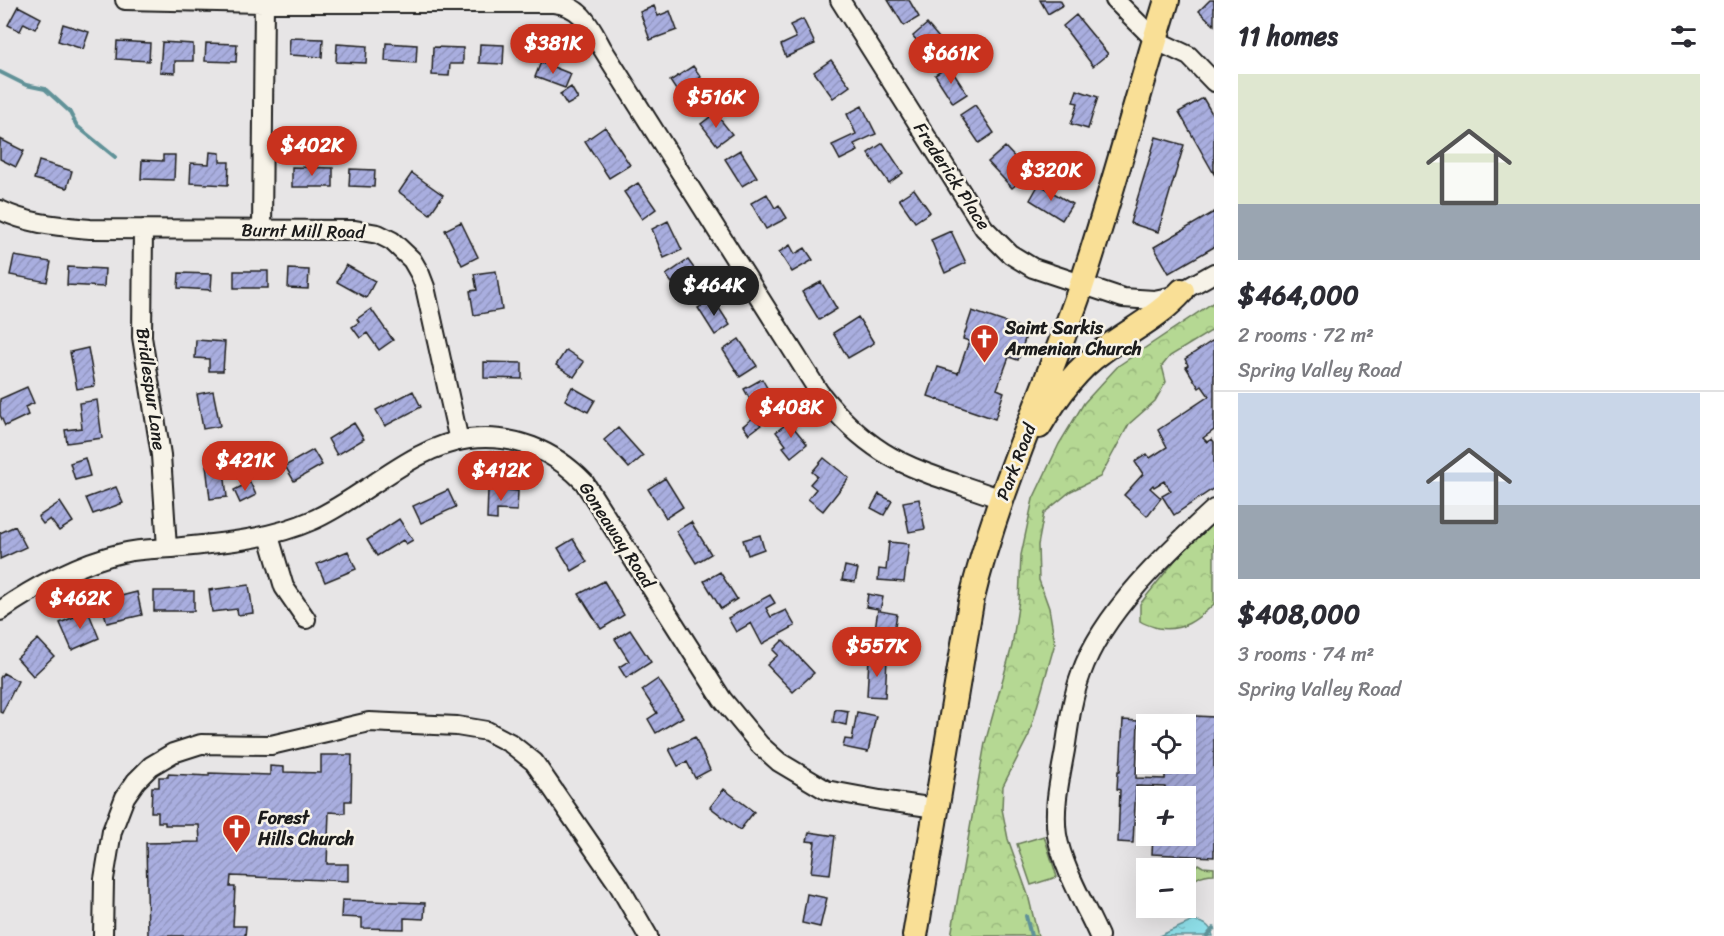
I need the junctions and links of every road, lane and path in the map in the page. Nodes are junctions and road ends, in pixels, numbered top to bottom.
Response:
1 (125, 0) edge
2 (840, 0) edge
3 (1115, 0) edge
4 (1167, 0) edge
5 (264, 2) edge
6 (565, 2) edge
7 (1155, 40) junction
8 (1214, 82) edge
9 (0, 210) edge
10 (143, 230) junction
11 (262, 230) junction
12 (1214, 273) edge
13 (1082, 284) junction
14 (1182, 291) junction
15 (459, 441) junction
16 (1010, 474) junction
17 (1001, 499) junction
18 (1214, 509) edge
19 (269, 536) junction
20 (167, 548) junction
21 (0, 612) edge
22 (306, 619) dead end
23 (936, 808) junction
24 (104, 936) edge
25 (648, 936) edge
26 (915, 936) edge
27 (1099, 936) edge

1 - 5 street
2 - 13 street, Frederick Place
3 - 7 street
4 - 7 main road, Park Road
5 - 6 street
5 - 11 street
6 - 17 street
7 - 8 street
7 - 13 main road, Park Road
9 - 10 street, Burnt Mill Road
10 - 11 street, Burnt Mill Road
10 - 20 street, Bridlespur Lane
11 - 15 street, Burnt Mill Road
12 - 14 street, Frederick Place
13 - 14 street, Frederick Place
13 - 16 main road, Park Road
14 - 16 main road
15 - 19 street, Goneaway Road
15 - 23 street, Goneaway Road
16 - 17 main road, Park Road
17 - 23 main road, Park Road
18 - 27 street
19 - 20 street, Goneaway Road
19 - 22 street
20 - 21 street, Goneaway Road
23 - 26 main road, Park Road
24 - 25 street

